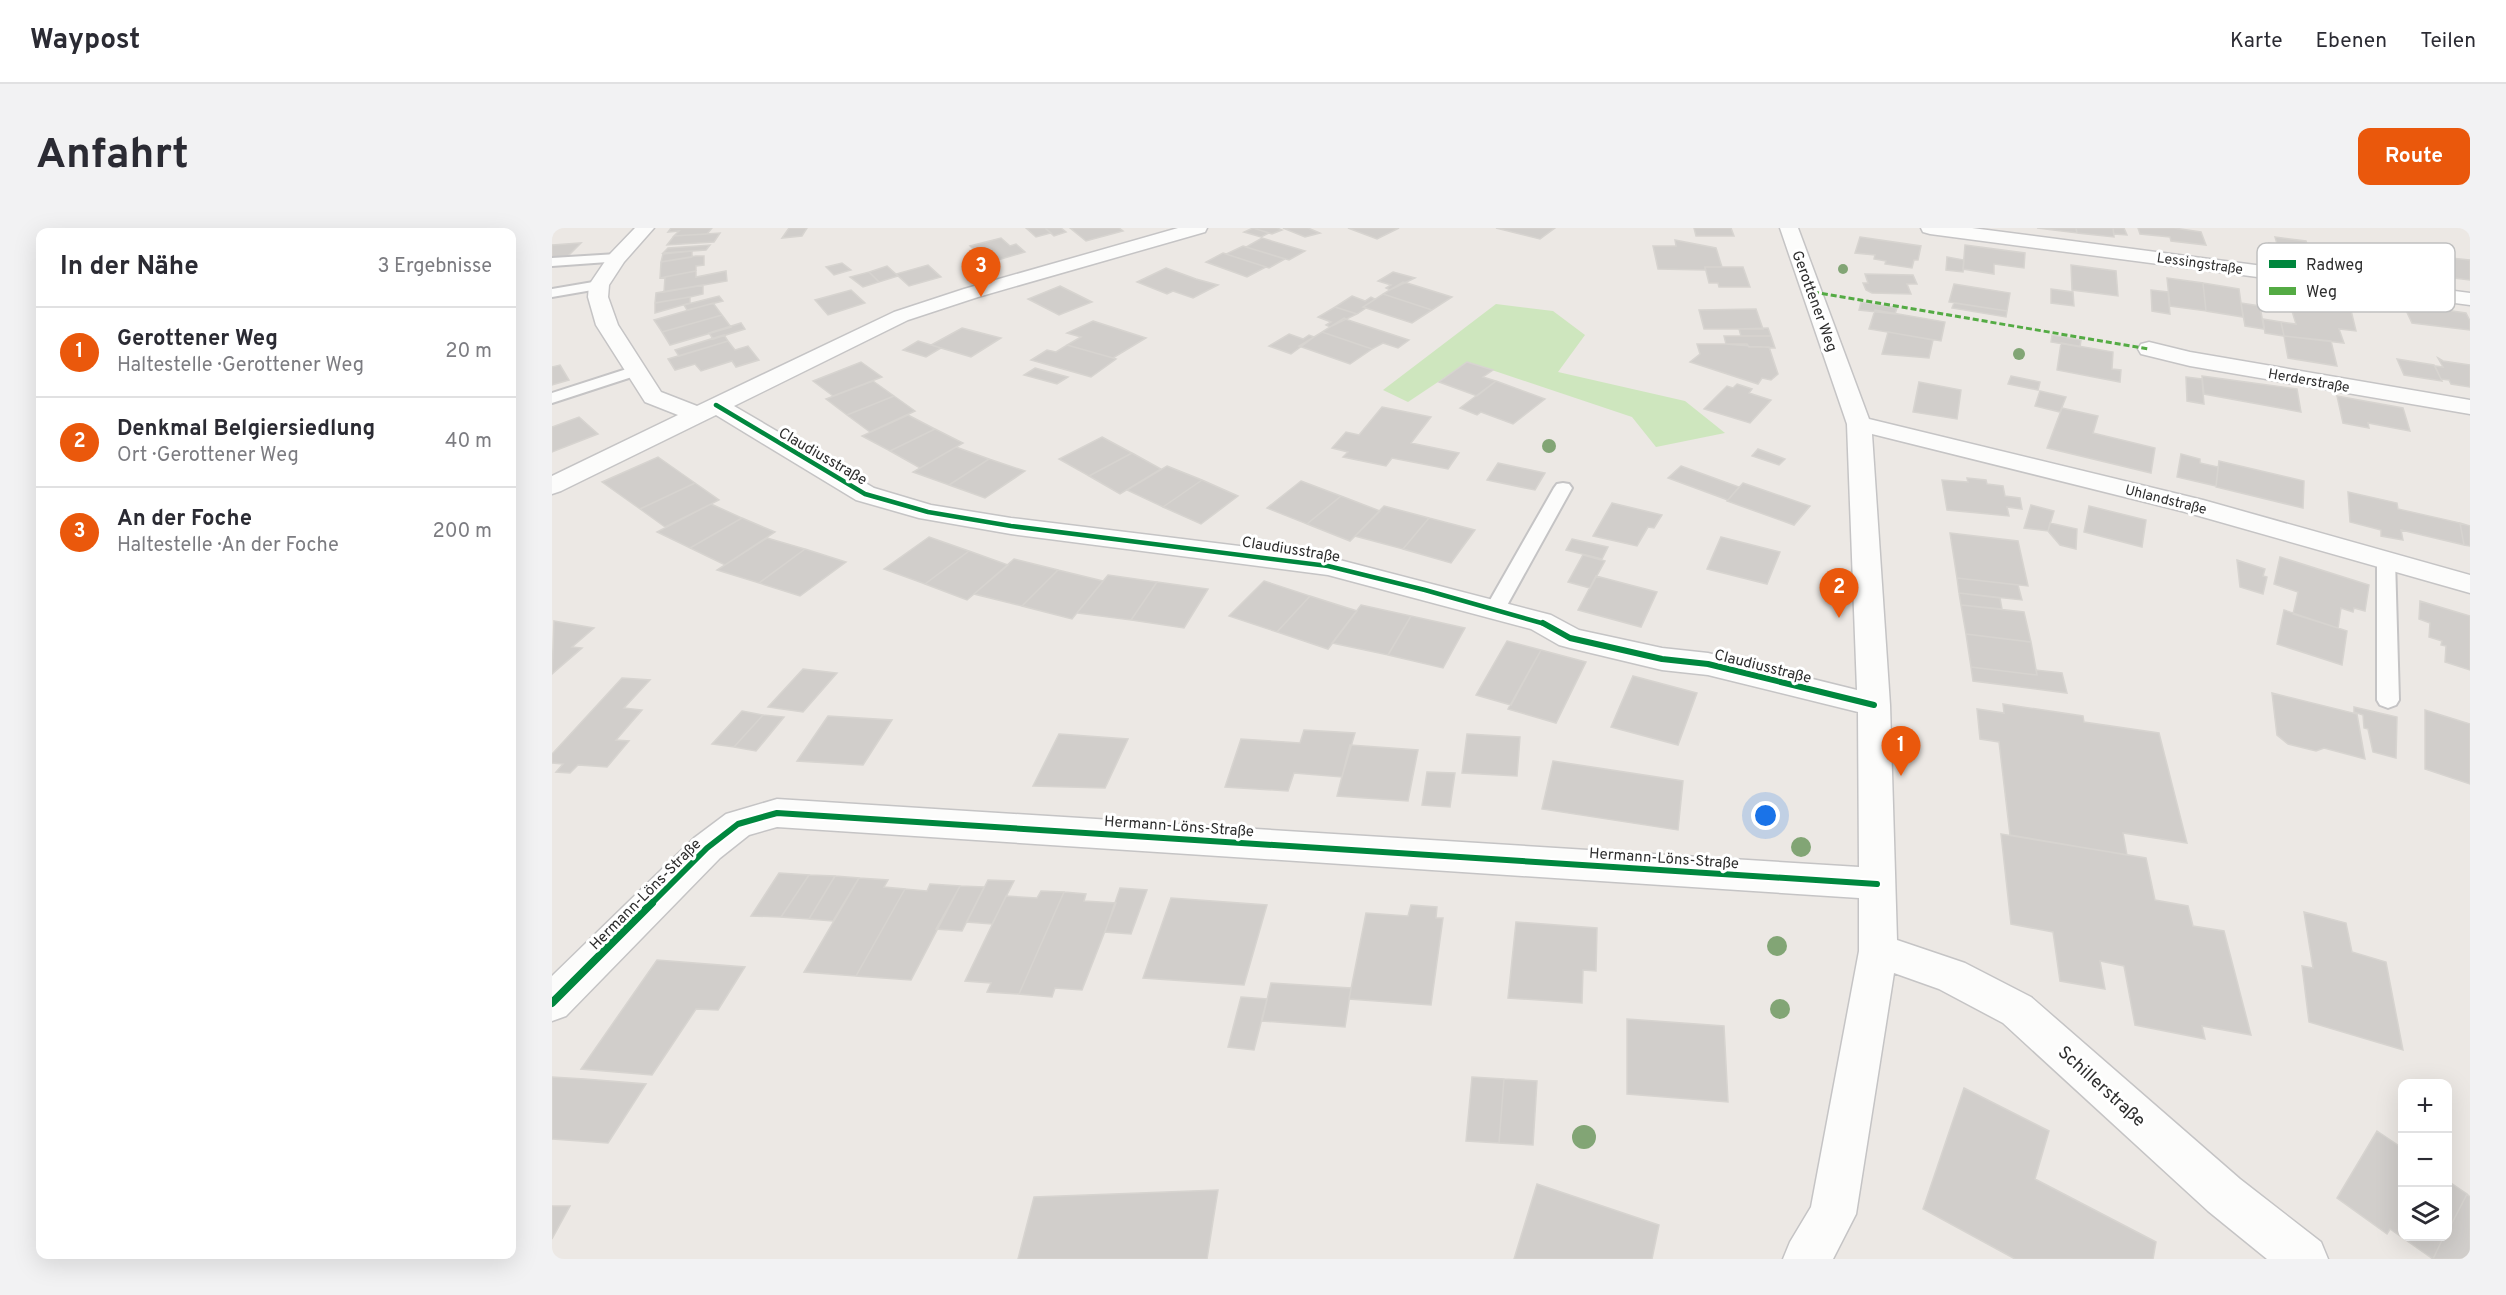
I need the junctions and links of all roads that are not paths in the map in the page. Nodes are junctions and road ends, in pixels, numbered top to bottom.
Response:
1 (645, 228) edge
2 (1198, 228) edge
3 (1789, 228) edge
4 (1930, 228) edge
5 (617, 258) junction
6 (552, 262) edge
7 (2257, 271) edge
8 (598, 285) junction
9 (552, 293) edge
10 (2455, 297) edge
11 (2470, 299) edge
12 (2149, 350) dead end
13 (636, 371) junction
14 (552, 398) edge
15 (2470, 407) edge
16 (707, 410) junction
17 (1859, 424) junction
18 (552, 486) edge
19 (1563, 488) dead end
20 (2386, 559) junction
21 (2470, 584) edge
22 (1495, 609) junction
23 (2388, 700) dead end
24 (1874, 705) junction
25 (1877, 884) junction
26 (1878, 951) junction
27 (552, 1003) edge
28 (1807, 1259) edge
29 (2304, 1259) edge

1 - 5 street
2 - 16 street
3 - 17 street, Gerottener Weg
4 - 7 street, Lessingstraße
5 - 6 lane
5 - 8 street
8 - 9 lane
8 - 13 street, Claudiusstraße
10 - 11 street, Lessingstraße
12 - 15 street, Herderstraße
13 - 14 lane
13 - 16 street, Claudiusstraße
16 - 18 street
16 - 22 street, Claudiusstraße
17 - 20 street, Uhlandstraße
17 - 24 street, Gerottener Weg
19 - 22 lane
20 - 21 street, Uhlandstraße
20 - 23 lane
22 - 24 street, Claudiusstraße
24 - 25 street, Gerottener Weg
25 - 26 street, Gerottener Weg
25 - 27 street, Hermann-Löns-Straße
26 - 28 street, Gerottener Weg
26 - 29 street, Schillerstraße

